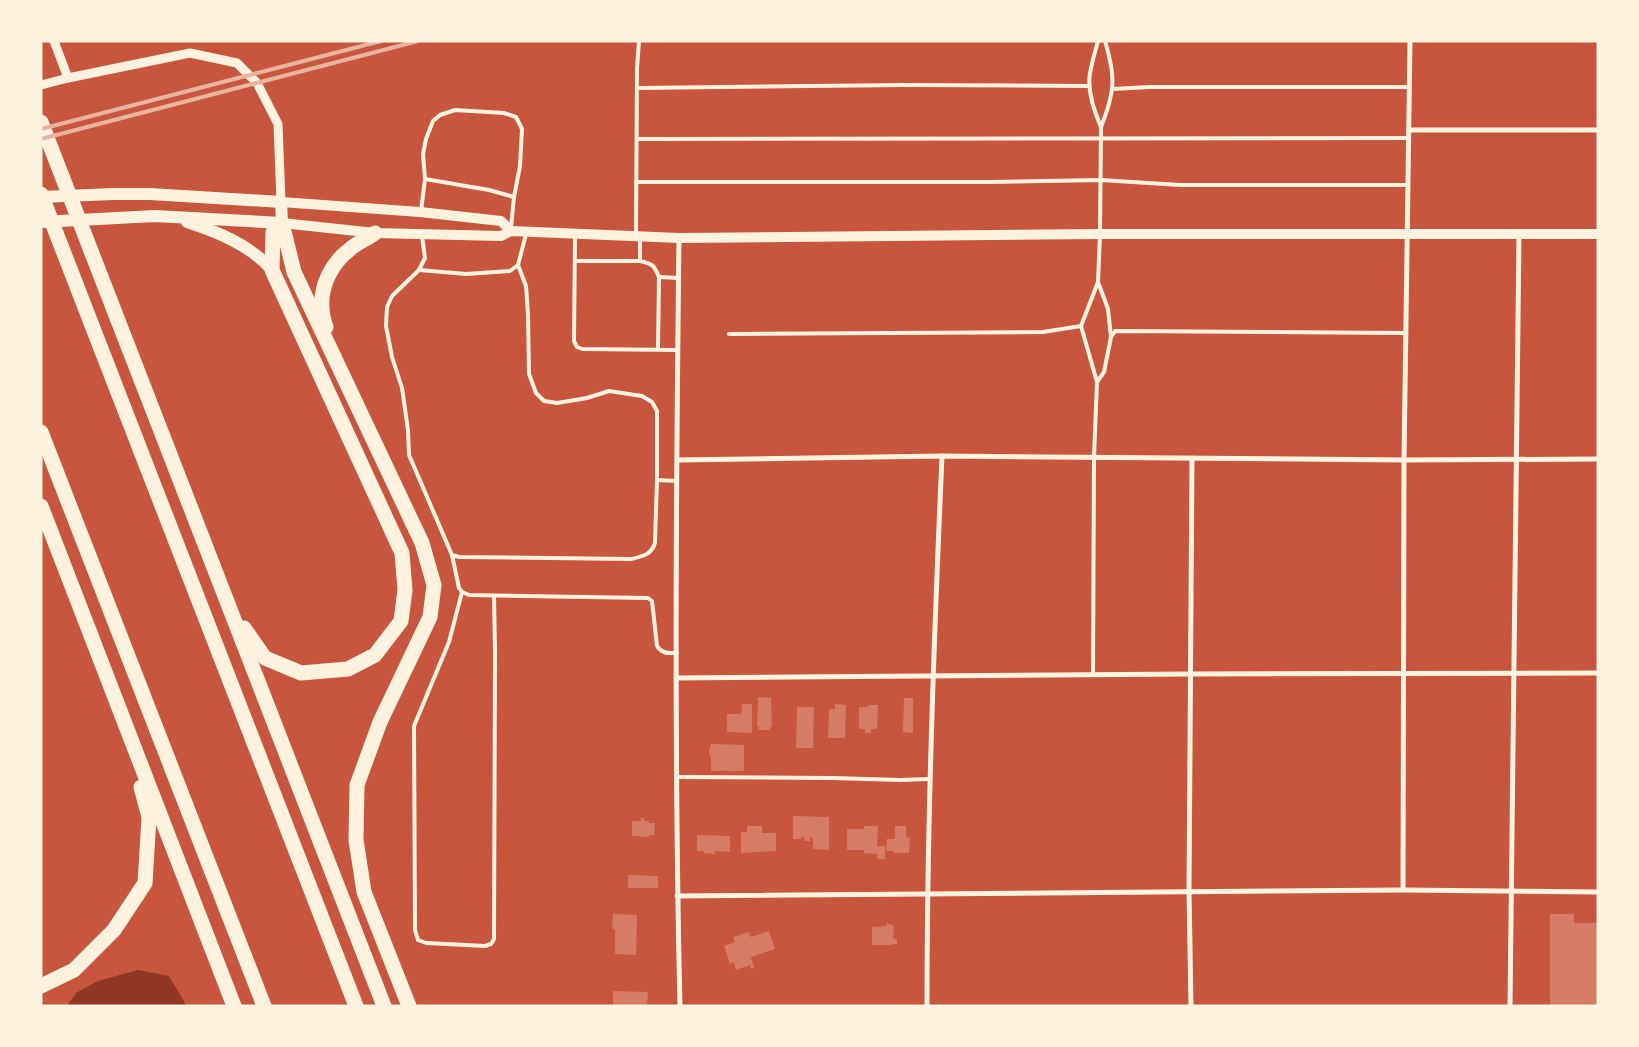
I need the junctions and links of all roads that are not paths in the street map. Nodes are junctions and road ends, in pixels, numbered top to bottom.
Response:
1 (54, 41) edge
2 (639, 41) edge
3 (1098, 41) edge
4 (1105, 41) edge
5 (1410, 41) edge
6 (68, 78) junction
7 (41, 85) edge
8 (1089, 86) junction
9 (1410, 87) junction
10 (637, 88) junction
11 (1113, 89) junction
12 (41, 122) edge
13 (1101, 127) junction
14 (1408, 130) junction
15 (1598, 130) edge
16 (1101, 138) junction
17 (1409, 138) junction
18 (637, 139) junction
19 (424, 179) junction
20 (1101, 180) junction
21 (636, 182) junction
22 (1408, 185) junction
23 (41, 196) edge
24 (514, 197) junction
25 (281, 202) junction
26 (420, 212) junction
27 (168, 216) junction
28 (41, 222) edge
29 (282, 224) junction
30 (511, 231) junction
31 (531, 232) junction
32 (375, 233) junction
33 (575, 233) junction
34 (1408, 233) junction
35 (421, 234) junction
36 (1100, 234) junction
37 (1519, 234) junction
38 (1598, 234) edge
39 (638, 236) junction
40 (679, 238) junction
41 (575, 261) junction
42 (640, 261) junction
43 (518, 265) junction
44 (272, 270) junction
45 (419, 270) junction
46 (660, 278) junction
47 (679, 278) junction
48 (1098, 282) junction
49 (1081, 326) junction
50 (729, 334) dead end
51 (1406, 334) junction
52 (1111, 337) junction
53 (658, 349) junction
54 (678, 350) junction
55 (331, 353) junction
56 (1097, 382) junction
57 (41, 432) edge
58 (942, 456) junction
59 (1094, 457) junction
60 (1192, 458) junction
61 (1516, 459) junction
62 (1598, 459) edge
63 (677, 460) junction
64 (1404, 460) junction
65 (657, 480) junction
66 (677, 481) junction
67 (41, 506) edge
68 (452, 555) junction
69 (462, 592) junction
70 (494, 596) junction
71 (231, 610) junction
72 (677, 653) junction
73 (1093, 674) junction
74 (1191, 674) junction
75 (1404, 674) junction
76 (1515, 674) junction
77 (1598, 674) edge
78 (933, 676) junction
79 (676, 678) junction
80 (115, 696) junction
81 (677, 777) junction
82 (930, 779) junction
83 (1403, 890) junction
84 (1189, 891) junction
85 (1511, 892) junction
86 (1598, 892) edge
87 (927, 893) junction
88 (677, 896) junction
89 (41, 986) edge
90 (234, 1006) edge
91 (264, 1006) edge
92 (356, 1006) edge
93 (384, 1006) edge
94 (409, 1006) edge
95 (680, 1006) edge
96 (928, 1006) edge
97 (1191, 1006) edge
98 (1510, 1006) edge

1 - 6 street
2 - 10 lane
3 - 8 lane
4 - 11 lane
5 - 9 street
6 - 7 street
6 - 25 street
8 - 10 lane
8 - 13 lane
9 - 11 lane
9 - 14 street
10 - 18 lane
11 - 13 lane
12 - 71 highway
13 - 16 lane
14 - 15 street
14 - 17 street
16 - 17 lane
16 - 18 lane
16 - 20 lane
17 - 22 street
18 - 21 lane
19 - 24 lane
19 - 24 lane
19 - 26 lane
20 - 21 lane
20 - 22 lane
20 - 36 lane
21 - 39 lane
22 - 34 street
23 - 25 main road
23 - 92 highway
24 - 30 lane
25 - 26 main road
25 - 29 main road
26 - 30 main road
27 - 28 main road
27 - 29 main road
27 - 44 main road
29 - 32 main road
29 - 44 highway
29 - 55 highway
30 - 31 main road
30 - 35 main road
31 - 33 main road
31 - 43 lane
32 - 35 main road
32 - 55 highway
33 - 39 main road
33 - 41 lane
34 - 36 main road
34 - 37 main road
34 - 51 street
35 - 45 lane
36 - 40 main road
36 - 48 lane
37 - 38 main road
37 - 61 street
39 - 40 main road
39 - 42 lane
40 - 47 street
41 - 42 lane
41 - 53 lane
42 - 46 lane
43 - 45 lane
43 - 65 lane
44 - 71 highway
45 - 68 lane
46 - 47 lane
46 - 53 lane
47 - 54 street
48 - 49 lane
48 - 52 lane
49 - 50 lane
49 - 56 lane
51 - 52 lane
51 - 64 street
52 - 56 lane
53 - 54 lane
54 - 63 street
55 - 94 highway
56 - 59 lane
57 - 91 highway
58 - 59 street
58 - 63 street
58 - 78 street
59 - 60 street
59 - 73 lane
60 - 64 street
60 - 74 street
61 - 62 street
61 - 64 street
61 - 76 street
63 - 66 street
64 - 75 street
65 - 66 lane
65 - 68 lane
66 - 72 street
67 - 80 highway
68 - 69 lane
69 - 70 lane
69 - 70 lane
70 - 72 lane
71 - 93 highway
72 - 79 street
73 - 74 street
73 - 78 street
74 - 75 street
74 - 84 street
75 - 76 street
75 - 83 street
76 - 77 street
76 - 85 street
78 - 79 street
78 - 82 street
79 - 81 street
80 - 89 highway
80 - 90 highway
81 - 82 lane
81 - 88 street
82 - 87 street
83 - 84 street
83 - 85 street
84 - 87 street
84 - 97 street
85 - 86 street
85 - 98 street
87 - 88 street
87 - 96 street
88 - 95 street

